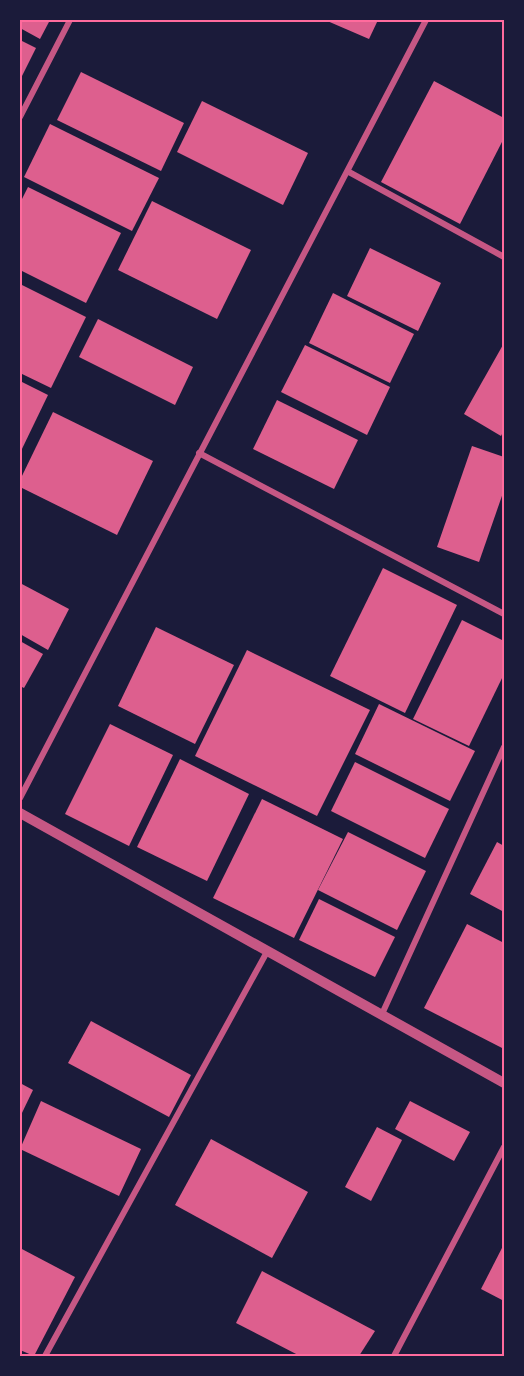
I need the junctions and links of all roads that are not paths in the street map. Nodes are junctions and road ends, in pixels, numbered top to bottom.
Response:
1 (70, 20) edge
2 (426, 20) edge
3 (20, 117) edge
4 (349, 172) junction
5 (504, 257) edge
6 (199, 453) junction
7 (504, 614) edge
8 (504, 747) edge
9 (20, 798) edge
10 (20, 813) edge
11 (268, 950) junction
12 (382, 1014) junction
13 (504, 1083) edge
14 (504, 1147) edge
15 (45, 1356) edge
16 (394, 1356) edge

1 - 3 street
2 - 4 street
4 - 5 street
4 - 6 street
6 - 7 street
6 - 9 street
8 - 12 street
10 - 11 street
11 - 12 street
11 - 15 street
12 - 13 street
14 - 16 street

